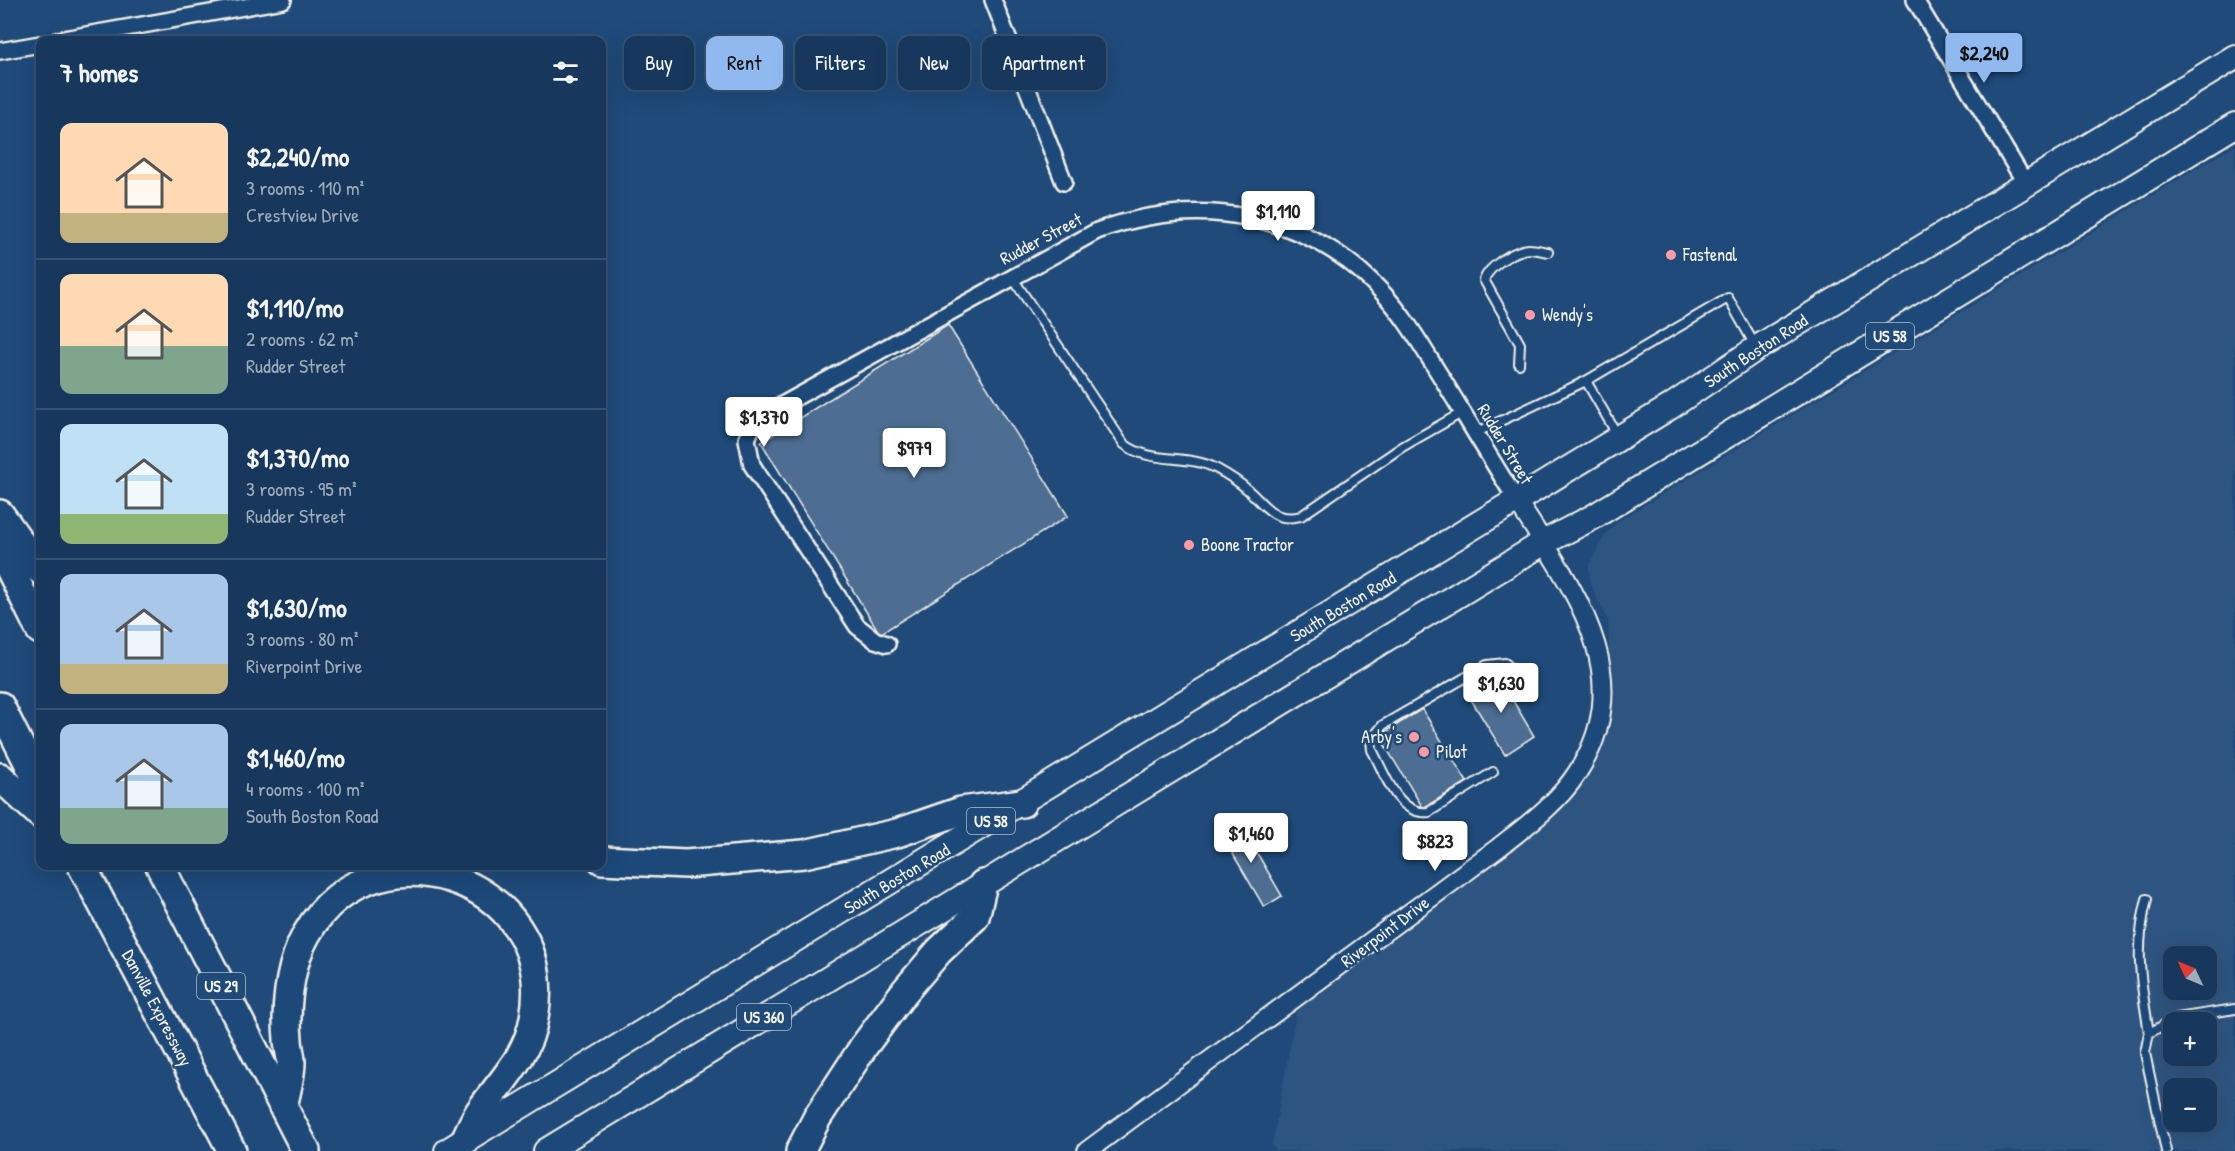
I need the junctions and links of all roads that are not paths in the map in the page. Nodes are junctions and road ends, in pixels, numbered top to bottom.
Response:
1 (283, 0) edge
2 (993, 0) edge
3 (1915, 0) edge
4 (80, 36) edge
5 (36, 48) edge
6 (0, 51) edge
7 (2235, 57) edge
8 (2235, 125) edge
9 (1064, 182) dead end
10 (2026, 184) junction
11 (1548, 252) dead end
12 (1012, 277) junction
13 (1757, 348) junction
14 (1519, 364) dead end
15 (1586, 381) junction
16 (1462, 412) junction
17 (1475, 433) junction
18 (1619, 438) junction
19 (1517, 501) junction
20 (0, 514) edge
21 (1543, 543) junction
22 (0, 549) edge
23 (36, 564) edge
24 (36, 622) edge
25 (886, 644) dead end
26 (1512, 683) dead end
27 (0, 706) edge
28 (1493, 772) dead end
29 (0, 777) edge
30 (36, 778) edge
31 (1022, 802) junction
32 (36, 810) edge
33 (606, 860) edge
34 (84, 870) edge
35 (162, 870) edge
36 (983, 884) junction
37 (2147, 899) dead end
38 (2235, 1009) edge
39 (2149, 1033) junction
40 (283, 1107) junction
41 (456, 1145) edge
42 (231, 1151) edge
43 (306, 1151) edge
44 (546, 1151) edge
45 (800, 1151) edge
46 (1087, 1151) edge
47 (2166, 1151) edge

1 - 4 street
2 - 9 street
3 - 10 street
5 - 6 street
7 - 10 highway, South Boston Road / US 58
8 - 21 highway, US 58
10 - 13 highway, South Boston Road / US 58
11 - 14 lane
12 - 16 street, Rudder Street
12 - 16 lane
12 - 25 street, Rudder Street
13 - 15 lane
13 - 18 highway, South Boston Road / US 58
15 - 17 lane
15 - 18 lane
16 - 17 street, Rudder Street
17 - 19 street, Rudder Street
18 - 19 highway, South Boston Road / US 58
19 - 21 street, Riverpoint Drive
19 - 31 highway, South Boston Road / US 58
20 - 23 highway
21 - 36 highway, US 58
21 - 46 street, Riverpoint Drive
22 - 24 highway
26 - 28 lane
27 - 30 highway
29 - 32 highway
31 - 33 highway
31 - 41 highway, South Boston Road / US 58
34 - 42 highway, Danville Expressway
35 - 40 highway, US 29
36 - 44 highway, US 360
36 - 45 highway
37 - 39 lane
38 - 39 lane
39 - 47 lane
40 - 41 highway
40 - 43 highway, US 29

